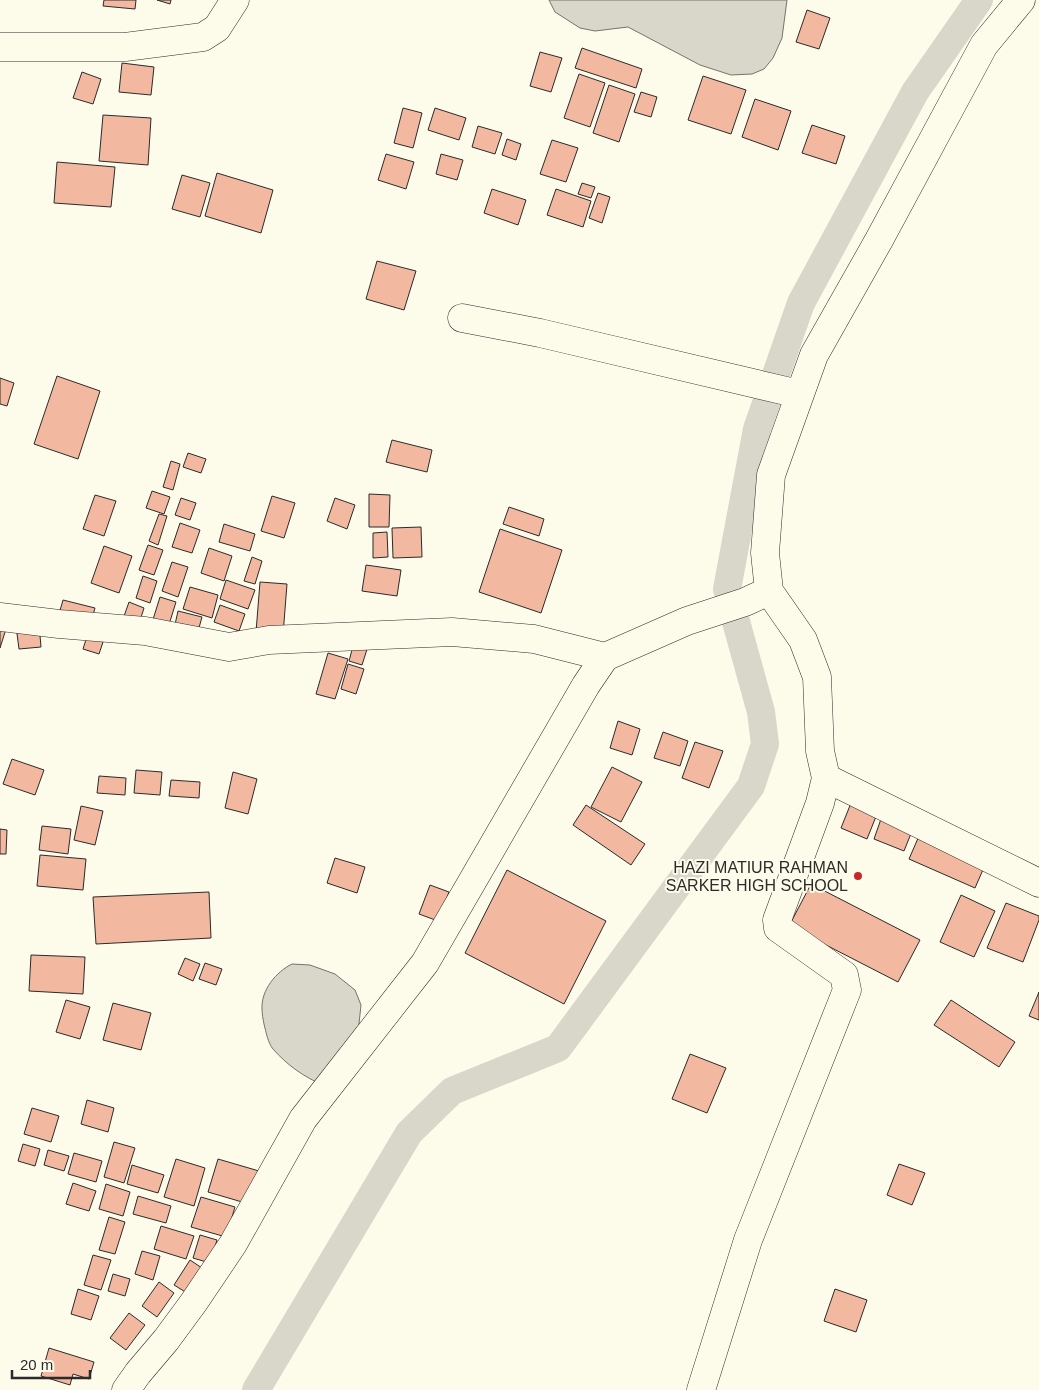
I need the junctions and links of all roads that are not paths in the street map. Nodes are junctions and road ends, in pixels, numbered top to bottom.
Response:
1 (235, 0) edge
2 (1021, 0) edge
3 (0, 47) edge
4 (462, 318) dead end
5 (795, 393) junction
6 (757, 597) junction
7 (0, 617) edge
8 (605, 657) junction
9 (826, 778) junction
10 (1039, 884) edge
11 (126, 1390) edge
12 (701, 1390) edge

1 - 3 street
2 - 5 street
4 - 5 street
5 - 6 street
6 - 8 street
6 - 9 street
7 - 8 street
8 - 11 street
9 - 10 street
9 - 12 street

